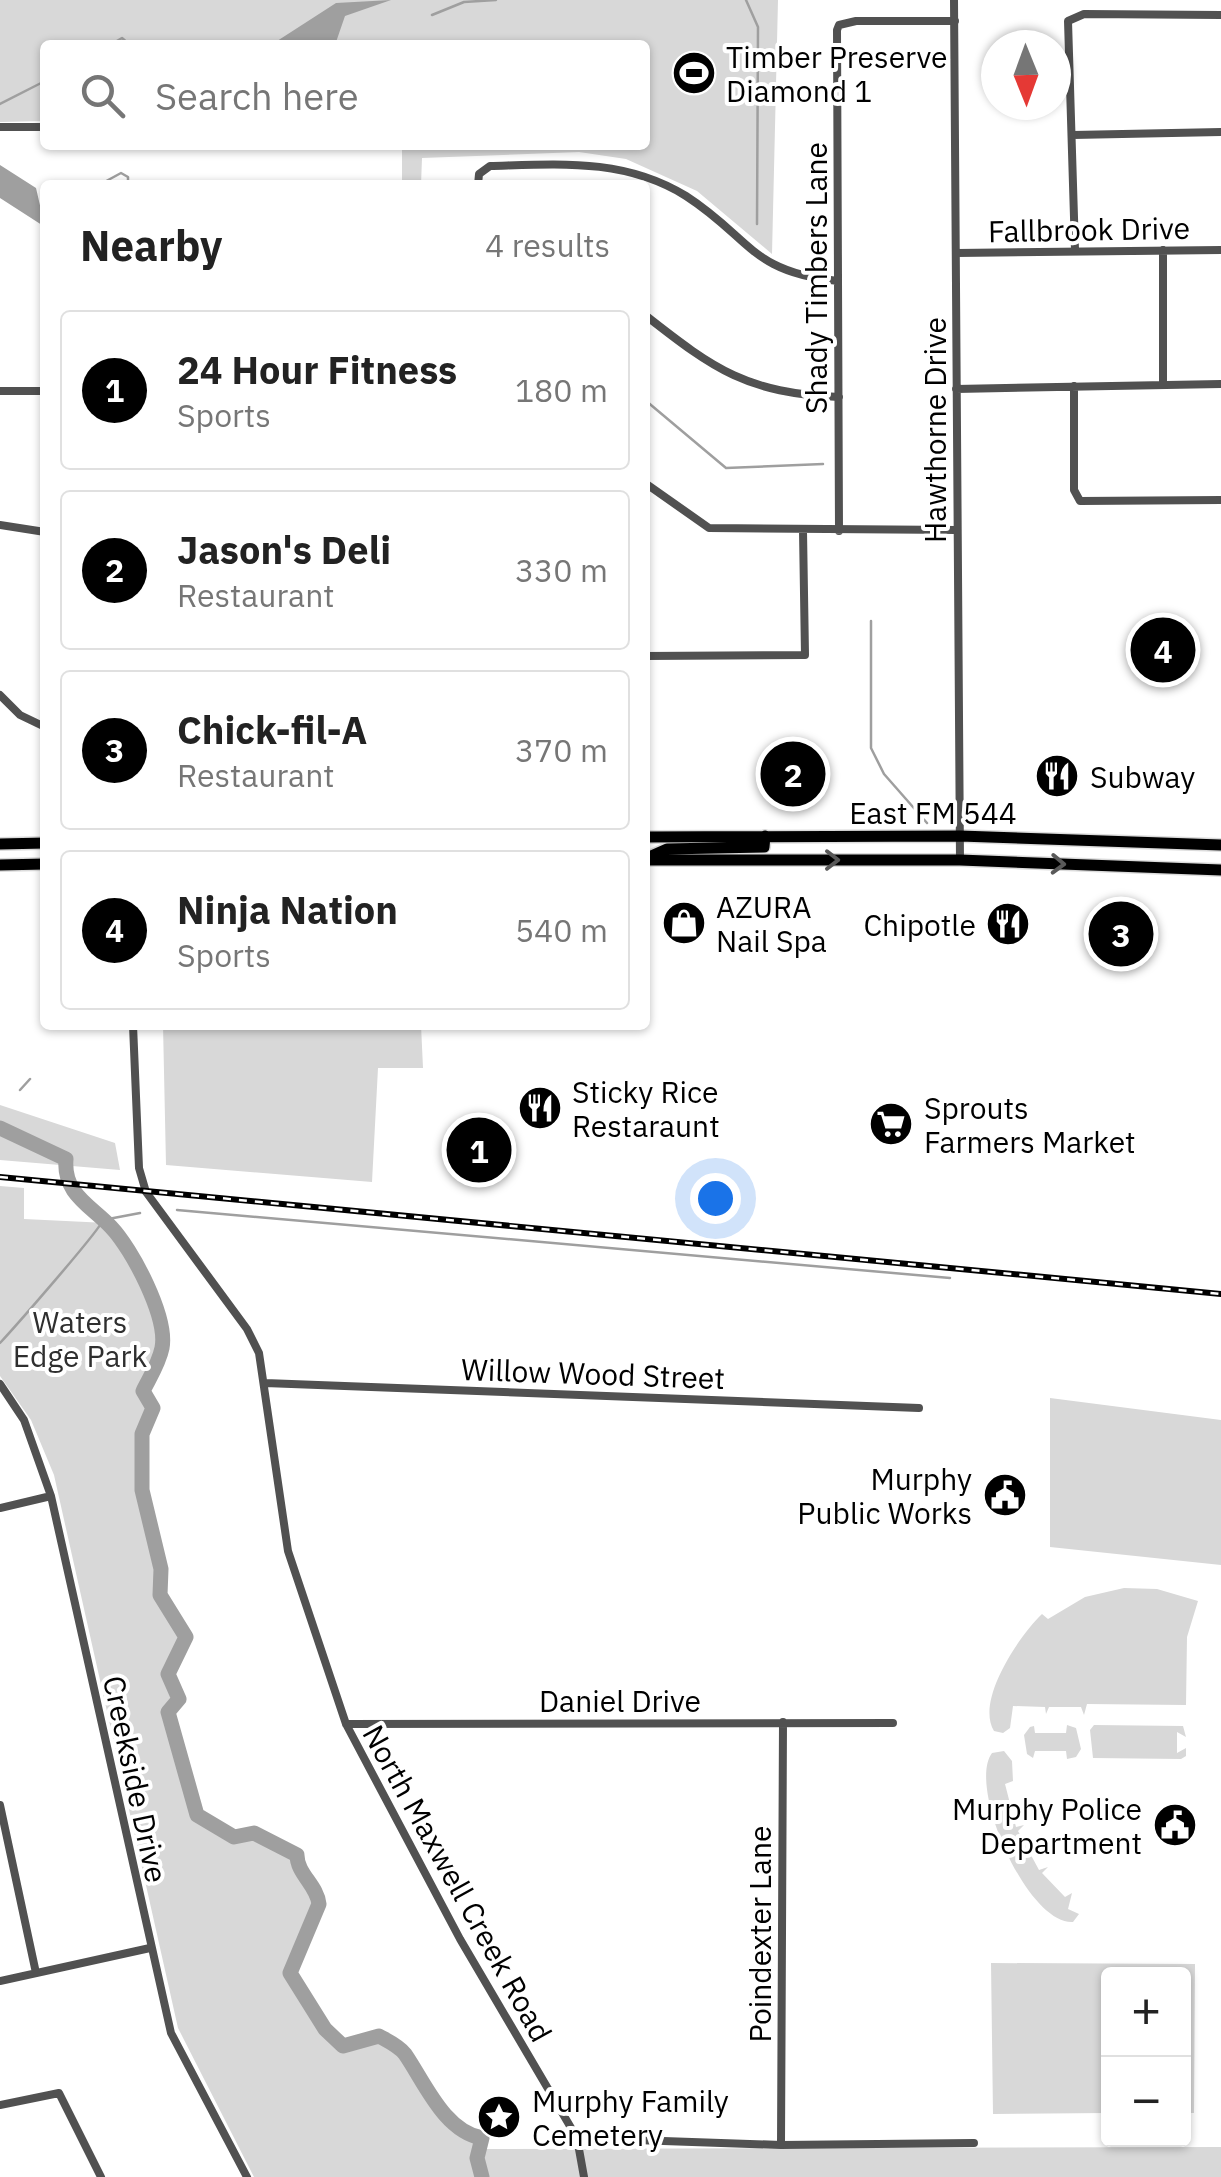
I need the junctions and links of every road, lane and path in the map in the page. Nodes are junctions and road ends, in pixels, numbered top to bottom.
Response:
1 (954, 0) edge
2 (1221, 15) edge
3 (955, 21) junction
4 (0, 127) edge
5 (40, 127) edge
6 (1221, 132) edge
7 (1073, 135) junction
8 (479, 180) edge
9 (647, 180) edge
10 (650, 181) edge
11 (1075, 250) junction
12 (1163, 250) junction
13 (1221, 250) edge
14 (956, 252) junction
15 (838, 280) junction
16 (650, 320) edge
17 (1221, 384) edge
18 (1163, 385) junction
19 (1074, 386) junction
20 (956, 389) junction
21 (0, 391) edge
22 (40, 391) edge
23 (838, 396) junction
24 (650, 487) edge
25 (1221, 500) edge
26 (0, 525) edge
27 (957, 530) junction
28 (40, 531) edge
29 (803, 531) junction
30 (840, 531) junction
31 (650, 656) edge
32 (0, 694) edge
33 (40, 724) edge
34 (765, 836) junction
35 (960, 836) junction
36 (650, 837) edge
37 (40, 843) edge
38 (0, 844) edge
39 (1221, 845) edge
40 (650, 857) edge
41 (650, 859) edge
42 (960, 860) junction
43 (40, 864) edge
44 (0, 865) edge
45 (1221, 870) edge
46 (133, 1030) edge
47 (266, 1383) junction
48 (0, 1384) edge
49 (919, 1408) dead end
50 (51, 1496) junction
51 (0, 1508) edge
52 (782, 1722) junction
53 (894, 1723) dead end
54 (346, 1724) junction
55 (0, 1806) edge
56 (150, 1948) junction
57 (36, 1973) junction
58 (0, 1981) edge
59 (0, 2106) edge
60 (577, 2138) junction
61 (974, 2143) dead end
62 (781, 2145) junction
63 (101, 2177) edge
64 (247, 2177) edge
65 (584, 2177) edge

1 - 3 street, Hawthorne Drive
2 - 7 street
3 - 14 street, Hawthorne Drive
3 - 15 street, Shady Timbers Lane
4 - 5 street
6 - 7 street
7 - 11 street
8 - 9 street
10 - 15 street
11 - 12 street, Fallbrook Drive
11 - 14 street, Fallbrook Drive
12 - 13 street, Fallbrook Drive
12 - 18 street
14 - 20 street, Hawthorne Drive
15 - 23 street, Shady Timbers Lane
16 - 23 street
17 - 18 street
18 - 19 street
19 - 20 street
19 - 25 street
20 - 27 street, Hawthorne Drive
21 - 22 street
23 - 30 street, Shady Timbers Lane
24 - 29 street
26 - 28 street
27 - 30 street
27 - 35 street, Hawthorne Drive
29 - 30 street
29 - 31 street
32 - 33 street
34 - 35 main road, East FM 544
34 - 36 main road, East FM 544
34 - 40 main road
35 - 39 main road, East FM 544
35 - 42 street, Hawthorne Drive
37 - 38 main road
41 -> 42 main road, East FM 544
42 -> 45 main road, East FM 544
43 - 44 main road
46 - 47 street, North Maxwell Creek Road
47 - 49 street, Willow Wood Street
47 - 54 street, North Maxwell Creek Road
48 - 50 street, Creekside Drive
50 - 51 street
50 - 56 street, Creekside Drive
52 - 53 street, Daniel Drive
52 - 54 street, Daniel Drive
52 - 62 street, Poindexter Lane
54 - 60 street, North Maxwell Creek Road
55 - 57 street
56 - 57 street
56 - 64 street, Creekside Drive
57 - 58 street
59 - 63 street
60 - 62 street
60 - 65 street
61 - 62 street

